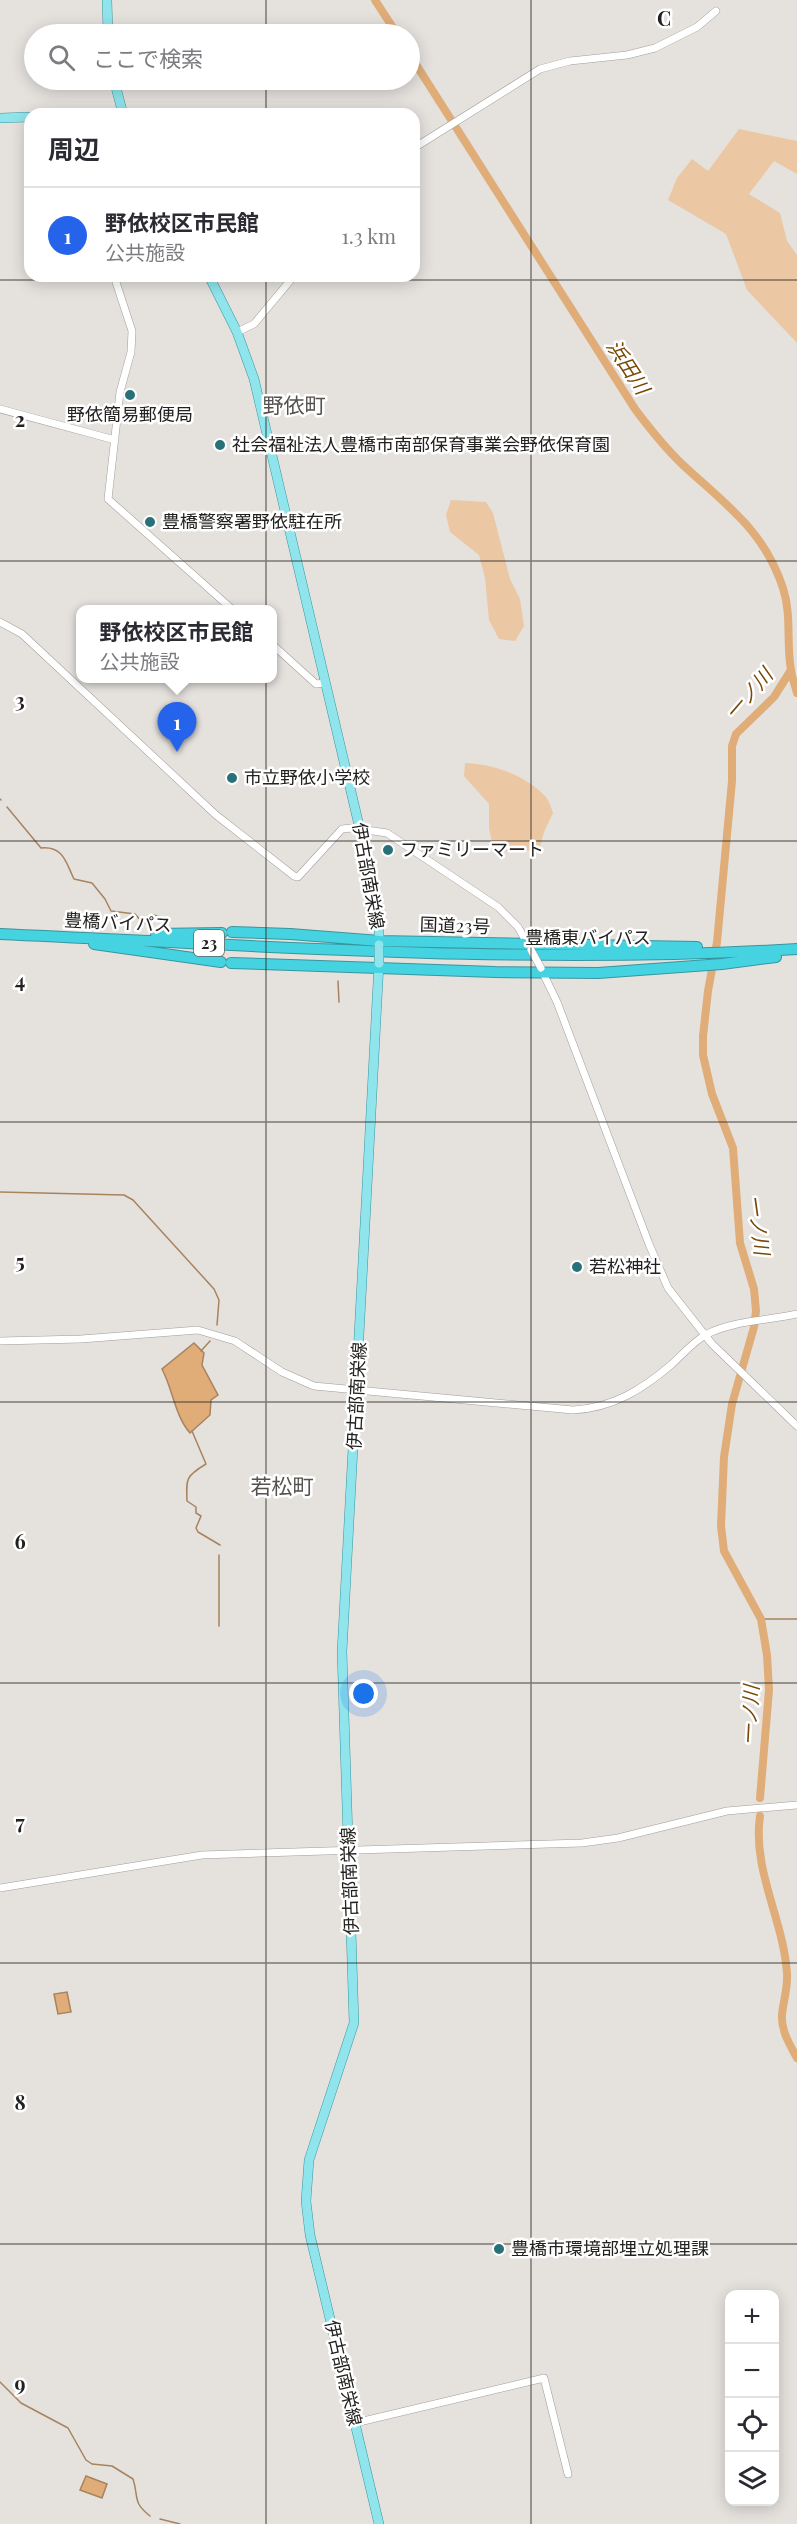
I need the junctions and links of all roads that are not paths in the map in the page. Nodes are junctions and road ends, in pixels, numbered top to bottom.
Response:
1 (107, 0) edge
2 (716, 11) dead end
3 (108, 24) edge
4 (116, 90) edge
5 (120, 108) edge
6 (24, 117) edge
7 (0, 118) edge
8 (420, 144) edge
9 (116, 282) edge
10 (212, 282) edge
11 (289, 282) edge
12 (237, 332) junction
13 (0, 409) edge
14 (115, 440) junction
15 (228, 605) edge
16 (0, 622) edge
17 (277, 649) edge
18 (325, 683) junction
19 (360, 829) junction
20 (0, 934) edge
21 (38, 936) junction
22 (75, 937) junction
23 (379, 946) junction
24 (530, 947) junction
25 (797, 949) edge
26 (705, 950) junction
27 (797, 954) edge
28 (724, 955) junction
29 (379, 965) junction
30 (542, 971) junction
31 (797, 1314) edge
32 (706, 1335) junction
33 (0, 1341) edge
34 (357, 1390) junction
35 (797, 1426) edge
36 (797, 1805) edge
37 (348, 1850) junction
38 (0, 1888) edge
39 (355, 2423) junction
40 (568, 2474) dead end
41 (378, 2524) edge

1 - 3 main road
2 - 8 street
4 - 5 main road
6 - 7 main road
9 - 14 street
10 - 12 main road, 伊古部南栄線
11 - 12 street
12 - 18 main road, 伊古部南栄線
13 - 14 street
14 - 15 street
16 - 19 street
17 - 18 street
18 - 19 main road, 伊古部南栄線
19 - 23 main road, 伊古部南栄線
19 - 24 street
20 - 21 highway, 豊橋バイパス / 23
21 - 22 highway, 豊橋バイパス / 23
21 - 29 highway, 23
22 - 23 highway, 豊橋バイパス / 23
22 - 23 highway, 23
23 - 24 highway, 国道23号 / 23
23 - 26 highway, 豊橋東バイパス / 23
23 - 29 main road, 伊古部南栄線, bridge
24 - 26 highway, 23
24 - 30 street, bridge
25 - 28 highway, 23
26 - 28 highway, 23
27 - 28 highway, 23
28 - 30 highway, 23
29 - 30 highway, 23
29 - 34 main road, 伊古部南栄線
30 - 32 street
31 - 32 street
32 - 34 street
32 - 35 street
33 - 34 street
34 - 37 main road, 伊古部南栄線
36 - 37 street
37 - 38 street
37 - 39 main road, 伊古部南栄線
39 - 40 street
39 - 41 main road, 伊古部南栄線

